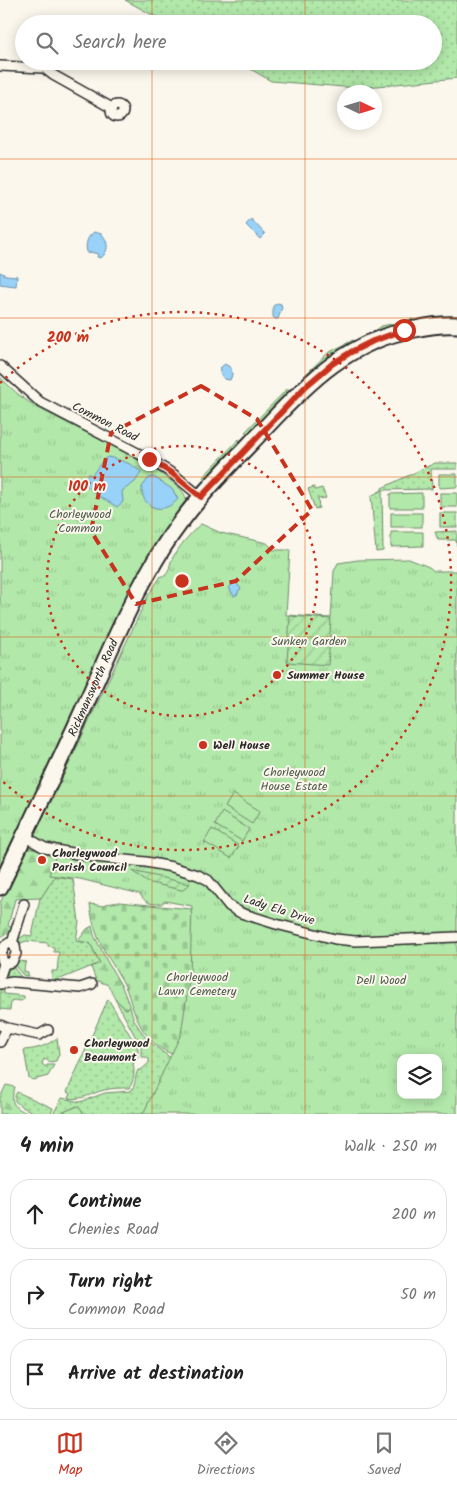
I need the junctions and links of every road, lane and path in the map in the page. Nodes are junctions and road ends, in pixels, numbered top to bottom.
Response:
1 (0, 66) edge
2 (15, 67) edge
3 (47, 70) edge
4 (112, 108) dead end
5 (457, 325) edge
6 (0, 366) edge
7 (201, 497) junction
8 (26, 832) junction
9 (0, 887) edge
10 (24, 904) dead end
11 (457, 937) edge
12 (0, 976) edge
13 (0, 984) edge
14 (92, 984) dead end
15 (4, 1027) edge
16 (48, 1030) dead end
17 (0, 1042) edge

1 - 2 street
3 - 4 street
5 - 7 main road, Rickmansworth Road
6 - 7 street, Common Road
7 - 8 main road, Rickmansworth Road
8 - 9 main road, Rickmansworth Road
8 - 11 street, Lady Ela Drive
10 - 12 street
13 - 14 street
15 - 16 street
15 - 17 street

